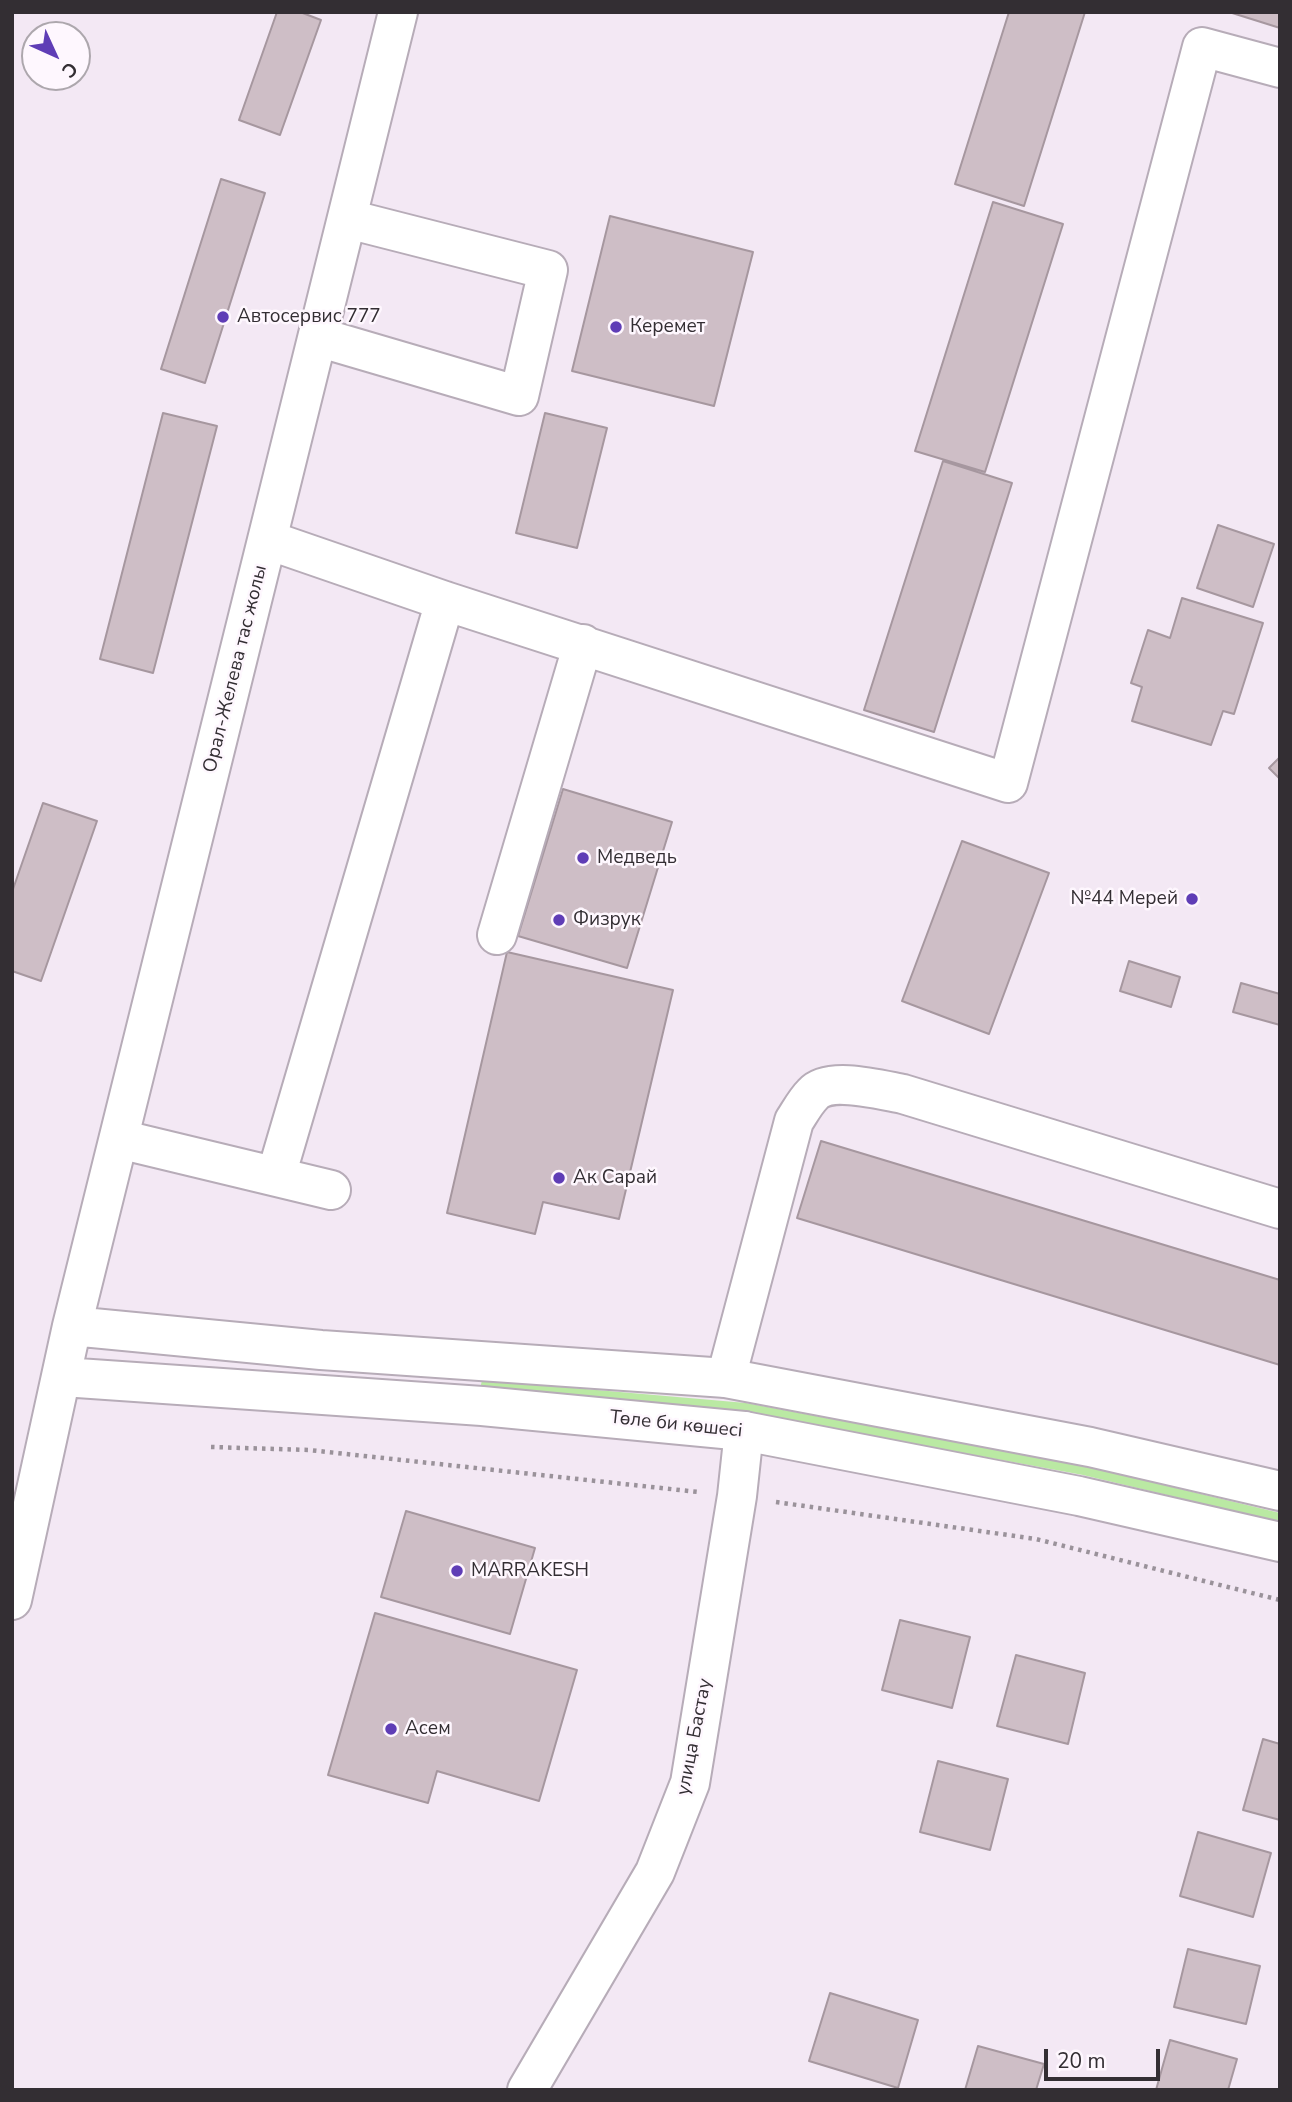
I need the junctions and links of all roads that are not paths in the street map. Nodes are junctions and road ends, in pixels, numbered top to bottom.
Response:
1 (398, 12) edge
2 (1280, 68) edge
3 (348, 219) junction
4 (318, 337) junction
5 (268, 540) junction
6 (445, 601) junction
7 (583, 644) junction
8 (497, 935) dead end
9 (118, 1139) junction
10 (276, 1176) junction
11 (331, 1190) dead end
12 (1280, 1209) edge
13 (72, 1326) junction
14 (63, 1377) junction
15 (726, 1378) junction
16 (744, 1431) junction
17 (1280, 1491) edge
18 (1280, 1542) edge
19 (12, 1600) edge
20 (527, 2090) edge

1 - 3 main road, Орал-Желева тас жолы
2 - 7 main road
3 - 4 main road, Орал-Желева тас жолы
3 - 4 main road
4 - 5 main road, Орал-Желева тас жолы
5 - 6 main road
5 - 9 main road, Орал-Желева тас жолы
6 - 7 main road
6 - 10 main road
7 - 8 main road
9 - 10 main road
9 - 13 main road, Орал-Желева тас жолы
10 - 11 main road
12 - 15 main road
13 - 14 main road, Орал-Желева тас жолы
13 - 15 main road
14 - 16 main road, Төле би көшесі
14 - 19 main road, Орал-Желева тас жолы
15 - 17 main road
16 - 18 main road, Төле би көшесі
16 - 20 main road, улица Бастау

